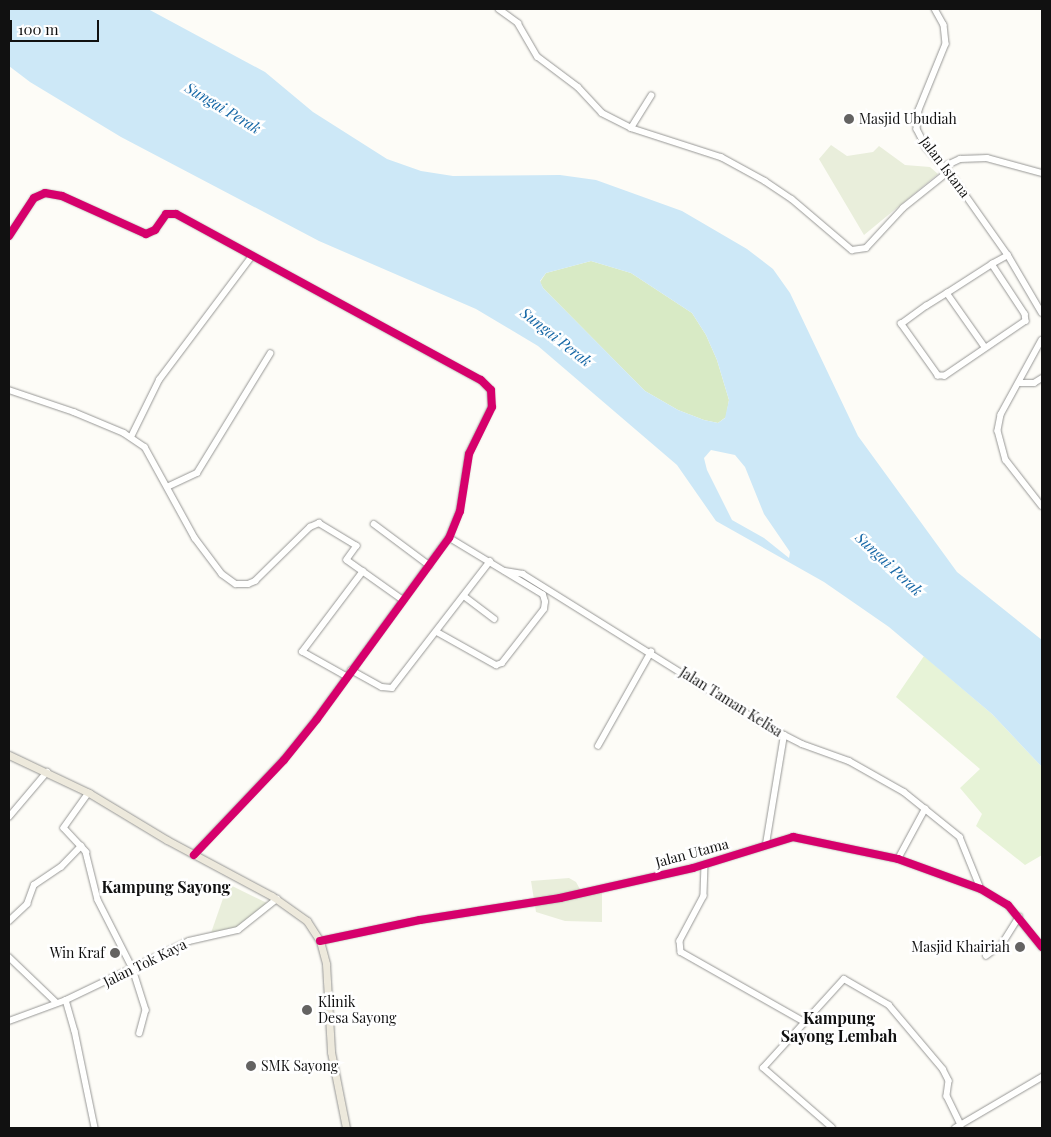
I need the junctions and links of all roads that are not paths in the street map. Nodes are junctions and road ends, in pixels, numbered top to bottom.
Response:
1 (499, 9) edge
2 (935, 9) edge
3 (651, 96) dead end
4 (631, 128) junction
5 (946, 169) junction
6 (1042, 174) edge
7 (9, 236) edge
8 (1008, 255) junction
9 (252, 256) junction
10 (992, 264) junction
11 (947, 293) junction
12 (1042, 313) edge
13 (1042, 340) edge
14 (985, 347) junction
15 (270, 354) dead end
16 (1042, 378) edge
17 (1019, 382) junction
18 (9, 390) edge
19 (131, 437) junction
20 (167, 487) junction
21 (1042, 506) edge
22 (374, 524) dead end
23 (448, 538) junction
24 (490, 561) junction
25 (429, 565) junction
26 (363, 571) junction
27 (505, 571) junction
28 (464, 596) junction
29 (403, 600) junction
30 (494, 618) dead end
31 (437, 632) junction
32 (651, 652) junction
33 (351, 670) junction
34 (347, 677) junction
35 (784, 735) junction
36 (598, 746) dead end
37 (9, 755) edge
38 (48, 772) junction
39 (89, 793) junction
40 (925, 809) junction
41 (9, 817) edge
42 (766, 844) junction
43 (81, 846) junction
44 (194, 855) junction
45 (898, 858) junction
46 (705, 865) junction
47 (981, 889) junction
48 (277, 899) junction
49 (1020, 917) junction
50 (9, 921) edge
51 (320, 942) junction
52 (1042, 947) edge
53 (986, 956) dead end
54 (9, 957) edge
55 (133, 969) junction
56 (66, 1000) junction
57 (57, 1003) junction
58 (803, 1021) junction
59 (9, 1022) edge
60 (140, 1033) dead end
61 (1042, 1077) edge
62 (958, 1126) edge
63 (95, 1128) edge
64 (346, 1128) edge
65 (832, 1128) edge

1 - 4 street
2 - 5 street, Jalan Istana
3 - 4 street
4 - 5 street
5 - 6 street
5 - 8 street, Jalan Istana
7 - 9 street
8 - 10 street
8 - 12 street, Jalan Istana
9 - 19 street
9 - 23 street
10 - 11 street
10 - 14 street
11 - 14 street
11 - 14 street
13 - 17 street
15 - 20 street
16 - 17 street
17 - 21 street
18 - 19 street
19 - 20 street
20 - 26 street
22 - 25 street
23 - 24 street
23 - 25 street
24 - 27 street
24 - 28 street
25 - 29 street
26 - 29 street
26 - 34 street
27 - 31 street
27 - 32 street, Jalan Taman Kelisa
28 - 30 street
28 - 31 street
29 - 33 street
31 - 33 street
32 - 35 street, Jalan Taman Kelisa
32 - 36 street
33 - 34 street
34 - 44 street
35 - 40 street, Jalan Taman Kelisa
35 - 42 street
37 - 38 main road
38 - 39 main road
38 - 41 street
39 - 43 street
39 - 44 main road
40 - 45 street
40 - 47 street, Jalan Taman Kelisa
42 - 45 street, Jalan Utama
42 - 46 street, Jalan Utama
43 - 50 street
43 - 55 street
44 - 48 main road
45 - 47 street, Jalan Utama
46 - 51 street, Jalan Utama
46 - 58 street
47 - 49 street, Jalan Utama
48 - 51 main road
48 - 55 street, Jalan Tok Kaya
49 - 52 street, Jalan Utama
49 - 53 street
51 - 64 main road
54 - 57 street
55 - 56 street, Jalan Tok Kaya
55 - 60 street
56 - 57 street, Jalan Tok Kaya
56 - 63 street
57 - 59 street, Jalan Tok Kaya
58 - 62 street
58 - 65 street
61 - 62 street

